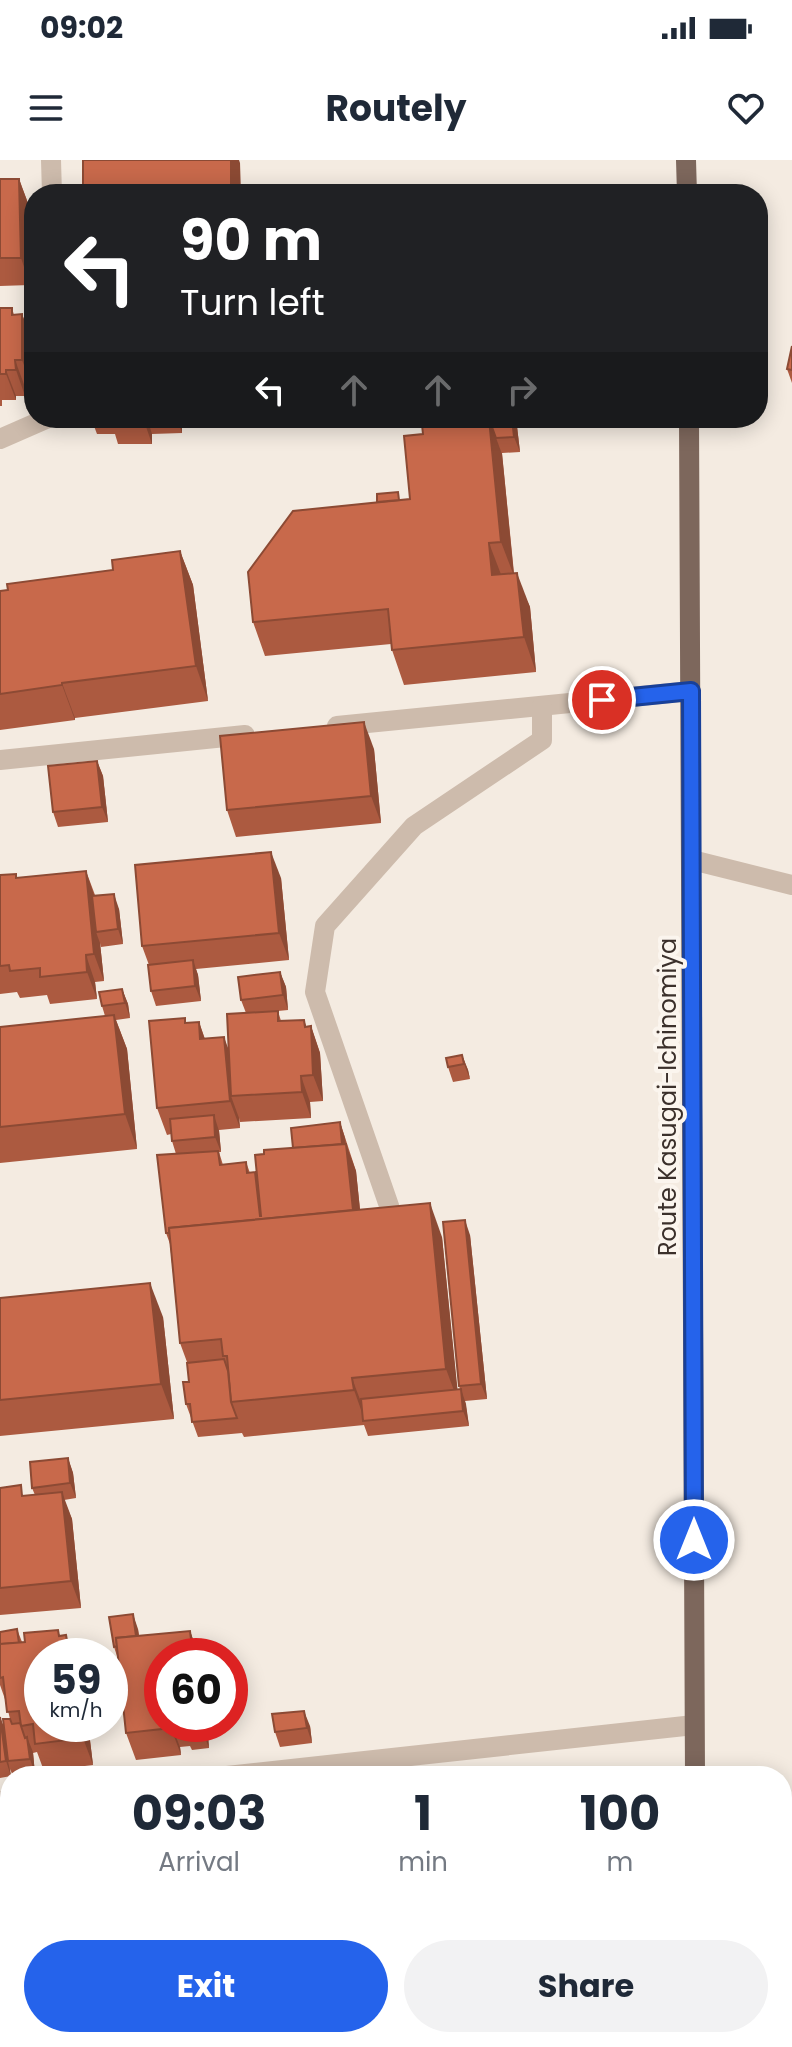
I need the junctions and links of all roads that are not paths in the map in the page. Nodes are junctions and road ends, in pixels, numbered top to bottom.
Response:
1 (51, 160) edge
2 (686, 160) edge
3 (52, 184) edge
4 (687, 184) edge
5 (25, 428) edge
6 (689, 428) edge
7 (0, 439) edge
8 (691, 691) junction
9 (542, 706) junction
10 (325, 727) edge
11 (263, 733) edge
12 (0, 760) edge
13 (692, 860) junction
14 (792, 885) edge
15 (396, 1226) edge
16 (694, 1725) junction
17 (319, 1766) edge
18 (695, 1766) edge

1 - 3 street
2 - 4 main road
5 - 7 street
6 - 8 main road, Route Kasugai-Ichinomiya
8 - 9 street
8 - 13 main road, Route Kasugai-Ichinomiya
9 - 10 street
9 - 15 street
11 - 12 street
13 - 14 street
13 - 16 main road, Route Kasugai-Ichinomiya
16 - 17 street
16 - 18 main road, Route Kasugai-Ichinomiya

